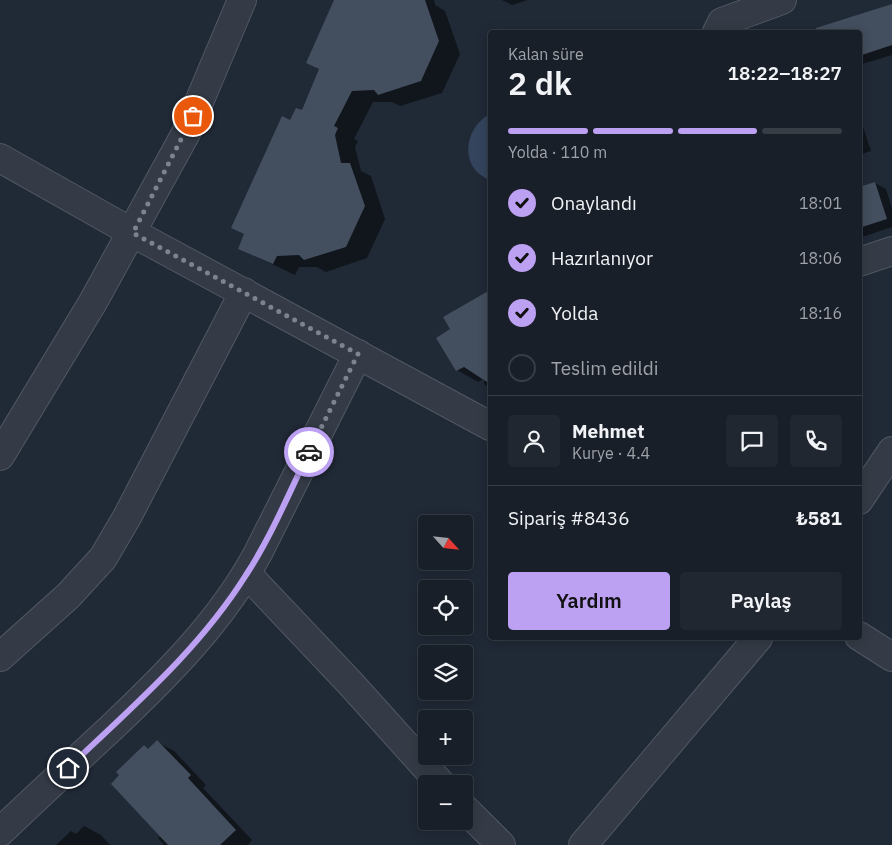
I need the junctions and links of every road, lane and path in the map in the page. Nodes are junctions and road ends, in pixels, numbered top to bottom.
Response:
1 (242, 0) edge
2 (782, 0) edge
3 (718, 30) edge
4 (0, 158) edge
5 (133, 233) junction
6 (892, 251) edge
7 (862, 261) edge
8 (244, 292) junction
9 (358, 354) junction
10 (488, 425) edge
11 (892, 451) edge
12 (0, 456) edge
13 (862, 496) edge
14 (247, 574) junction
15 (862, 638) edge
16 (756, 640) edge
17 (0, 657) edge
18 (892, 657) edge
19 (433, 775) edge
20 (473, 817) edge
21 (0, 832) edge
22 (501, 845) edge
23 (583, 845) edge

1 - 5 street
2 - 3 street
4 - 5 street
5 - 8 street
5 - 12 street
6 - 7 street
8 - 9 street
8 - 17 street
9 - 10 street
9 - 14 street
11 - 13 street
14 - 19 street
14 - 21 street
15 - 18 street
16 - 23 street
20 - 22 street

